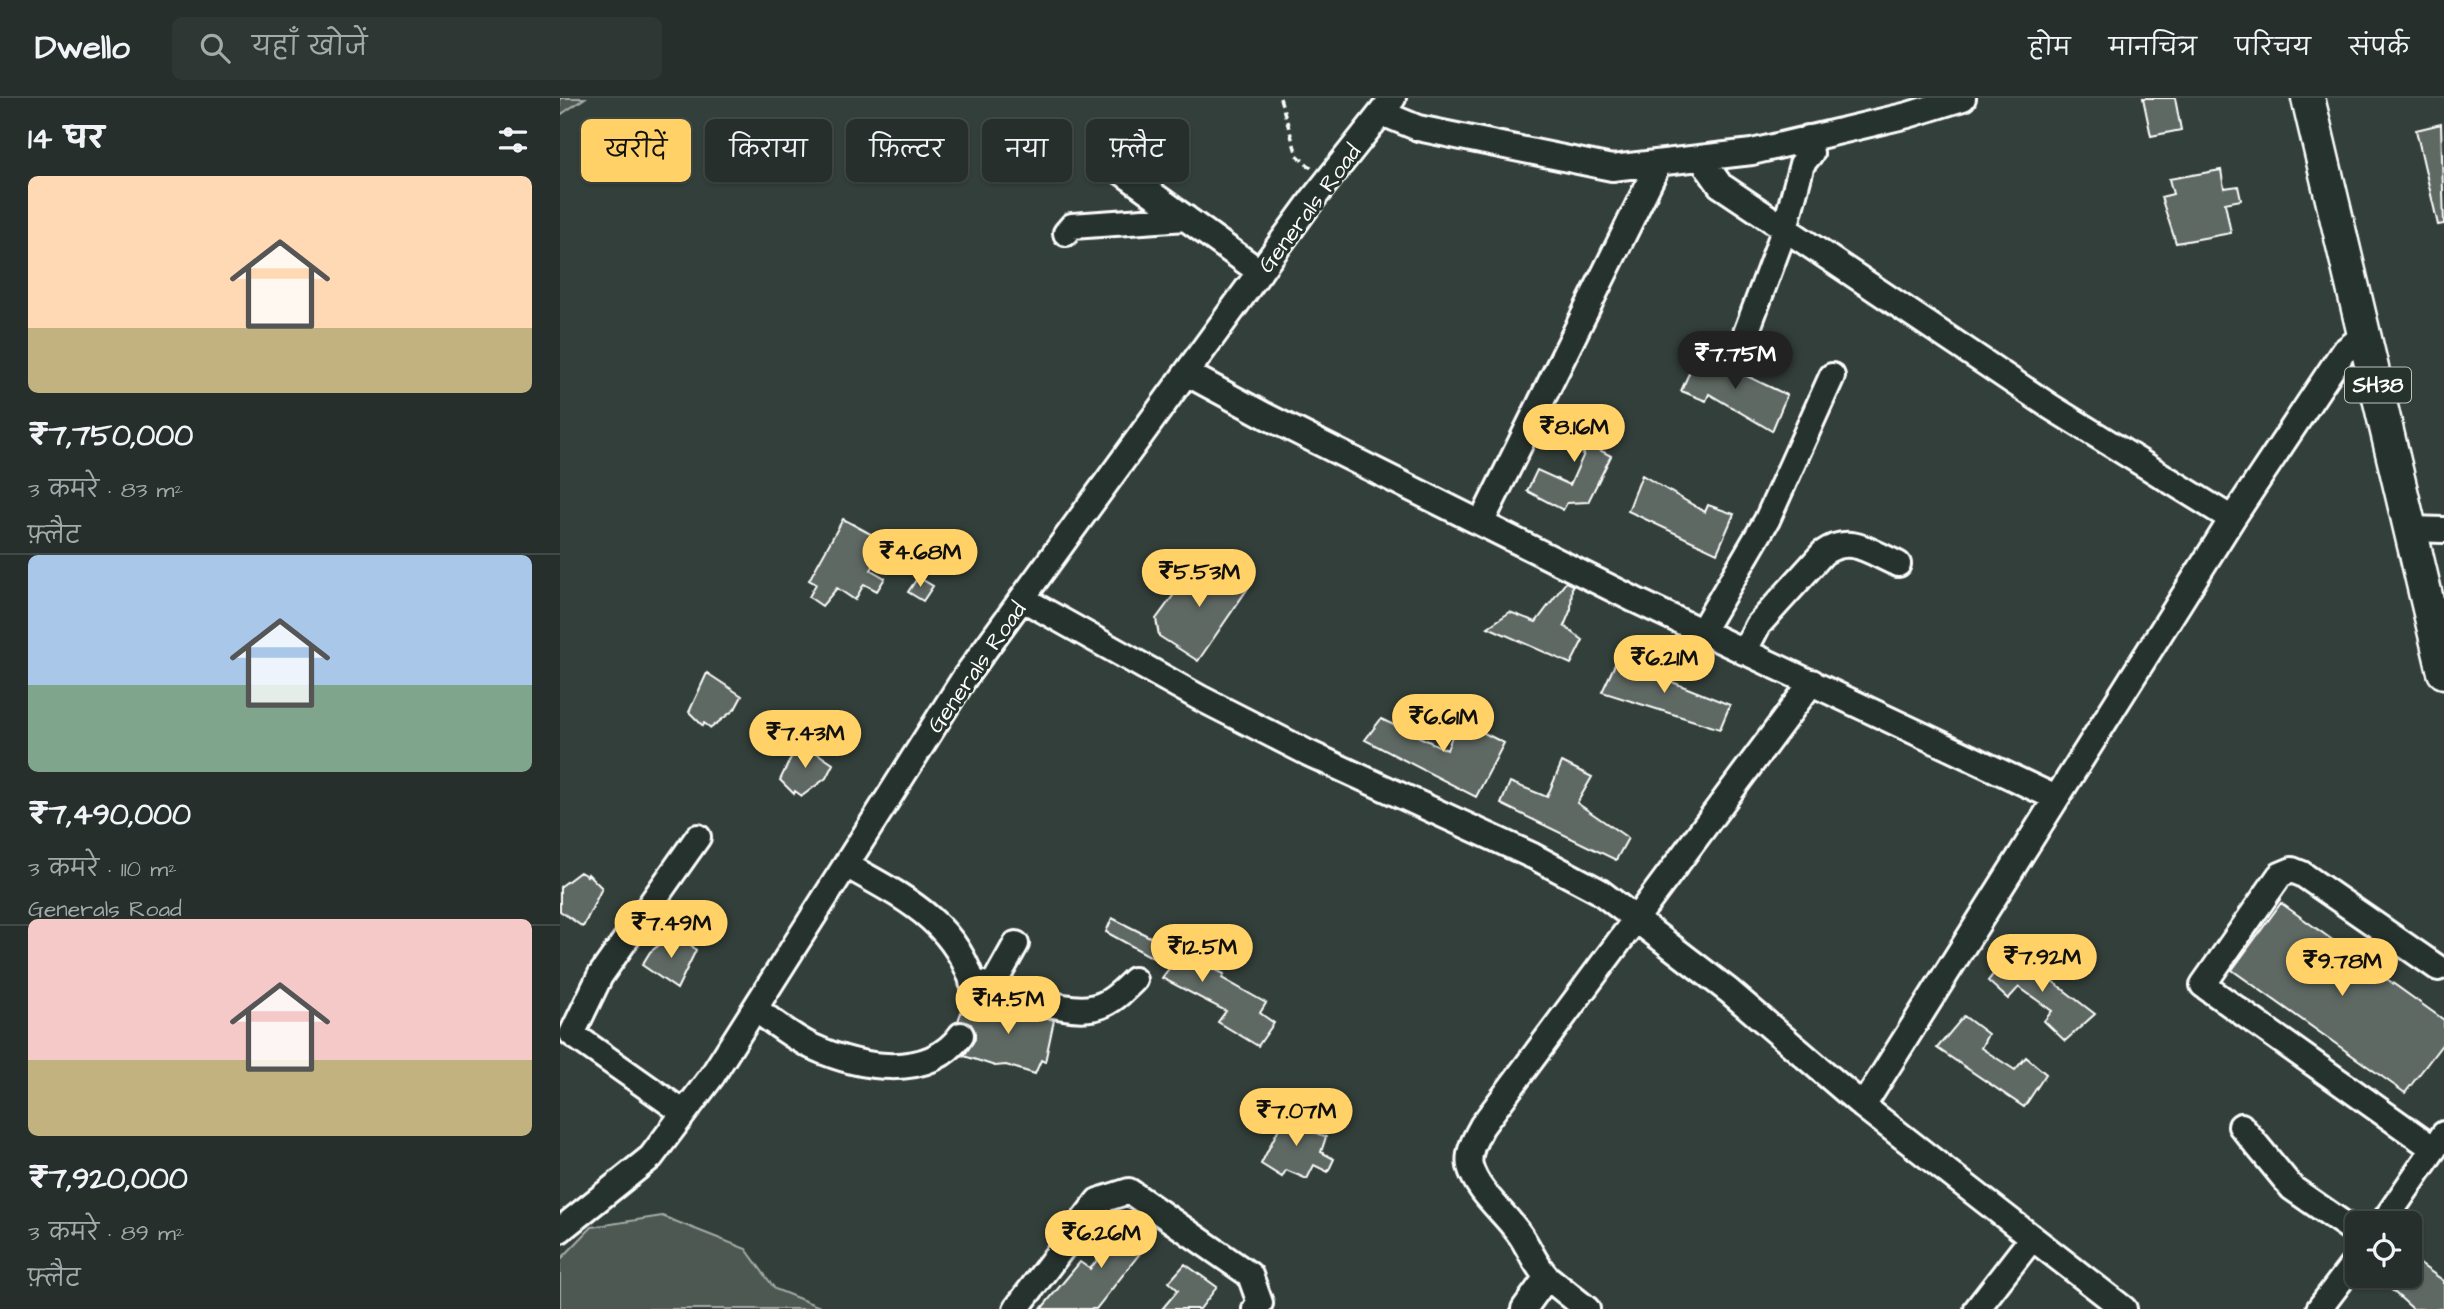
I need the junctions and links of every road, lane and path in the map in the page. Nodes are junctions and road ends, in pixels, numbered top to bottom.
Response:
1 (1280, 98) edge
2 (1962, 98) edge
3 (2308, 98) edge
4 (1387, 105) edge
5 (1808, 138) junction
6 (1701, 158) junction
7 (1659, 163) junction
8 (1136, 182) edge
9 (1327, 182) junction
10 (1186, 218) junction
11 (1785, 228) junction
12 (1066, 233) dead end
13 (1260, 272) junction
14 (2366, 334) junction
15 (1739, 352) dead end
16 (1188, 373) junction
17 (1832, 376) dead end
18 (2232, 519) junction
19 (1481, 523) junction
20 (2411, 529) junction
21 (2444, 530) edge
22 (1898, 564) dead end
23 (1023, 599) junction
24 (1702, 631) junction
25 (1744, 652) junction
26 (2444, 672) edge
27 (1812, 682) junction
28 (2056, 798) junction
29 (698, 837) dead end
30 (846, 865) junction
31 (1636, 920) junction
32 (1016, 944) dead end
33 (2438, 968) dead end
34 (1134, 980) dead end
35 (980, 985) junction
36 (755, 1009) junction
37 (961, 1035) dead end
38 (1863, 1105) junction
39 (684, 1113) junction
40 (2241, 1126) dead end
41 (2439, 1141) edge
42 (2391, 1211) edge
43 (2345, 1225) edge
44 (560, 1230) edge
45 (2032, 1237) junction
46 (2345, 1275) edge
47 (1547, 1277) junction
48 (1016, 1309) edge
49 (1255, 1309) edge
50 (1524, 1309) edge
51 (1587, 1309) edge
52 (1977, 1309) edge
53 (2124, 1309) edge
54 (2319, 1309) edge

1 - 9 path
2 - 5 street
3 - 14 main road, SH38
4 - 7 street
4 - 9 street, Generals Road
5 - 6 street
5 - 11 street
6 - 7 street
6 - 11 street
7 - 19 street
8 - 10 street
9 - 13 street, Generals Road
10 - 12 street
10 - 13 street
11 - 15 street
11 - 18 street
13 - 16 street, Generals Road
14 - 18 street
14 - 20 main road, SH38
16 - 19 street
16 - 23 street, Generals Road
17 - 24 street
18 - 28 street
19 - 24 street
20 - 21 street
20 - 26 main road, SH38
22 - 25 street
23 - 30 street, Generals Road
23 - 31 street
24 - 25 street
25 - 27 street
27 - 28 street
27 - 31 street
28 - 38 street
29 - 39 street
30 - 35 street
30 - 36 street, Generals Road
31 - 38 street
31 - 47 street
32 - 35 street
33 - 41 street
34 - 35 street
36 - 37 street
36 - 39 street, Generals Road
38 - 45 street
39 - 44 street, Generals Road
40 - 43 street
41 - 42 street
45 - 52 street
45 - 53 street
46 - 54 street
47 - 50 street
47 - 51 street
48 - 49 street

